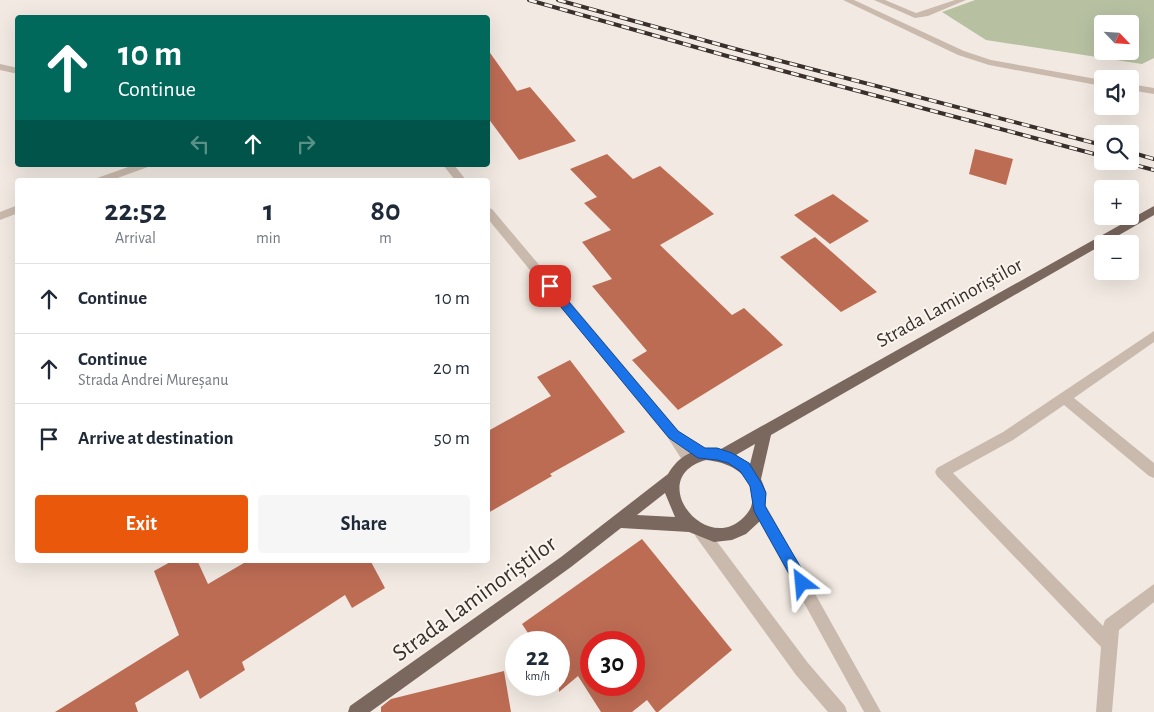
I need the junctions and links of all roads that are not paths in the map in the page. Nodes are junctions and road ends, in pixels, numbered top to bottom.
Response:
1 (847, 0) edge
2 (878, 0) edge
3 (962, 0) edge
4 (0, 67) edge
5 (15, 70) edge
6 (1094, 82) edge
7 (1139, 88) edge
8 (1154, 91) edge
9 (138, 167) edge
10 (450, 167) edge
11 (107, 178) edge
12 (459, 178) edge
13 (15, 210) edge
14 (1154, 210) edge
15 (490, 214) edge
16 (0, 216) edge
17 (1154, 336) edge
18 (1064, 397) junction
19 (765, 430) junction
20 (696, 456) junction
21 (722, 456) junction
22 (1154, 472) edge
23 (672, 479) junction
24 (754, 479) junction
25 (759, 507) junction
26 (617, 521) junction
27 (696, 528) junction
28 (1154, 592) edge
29 (1109, 643) junction
30 (356, 712) edge
31 (839, 712) edge
32 (874, 712) edge
33 (1104, 712) edge

1 - 6 street
2 - 3 street
4 - 5 street
7 - 8 street
9 - 11 street
10 - 12 street
13 - 16 street
14 - 19 main road, Strada Laminoriștilor
15 - 20 street
17 - 18 street
18 - 22 street
18 - 29 street
19 - 21 main road, Strada Laminoriștilor
19 - 24 main road
20 - 21 main road
20 - 23 main road
21 - 24 main road
23 - 26 main road, Strada Laminoriștilor
23 - 27 main road
24 - 25 main road
25 - 27 main road
25 - 32 street
26 - 27 main road
26 - 30 main road, Strada Laminoriștilor
27 - 31 street
28 - 29 street
29 - 33 street

